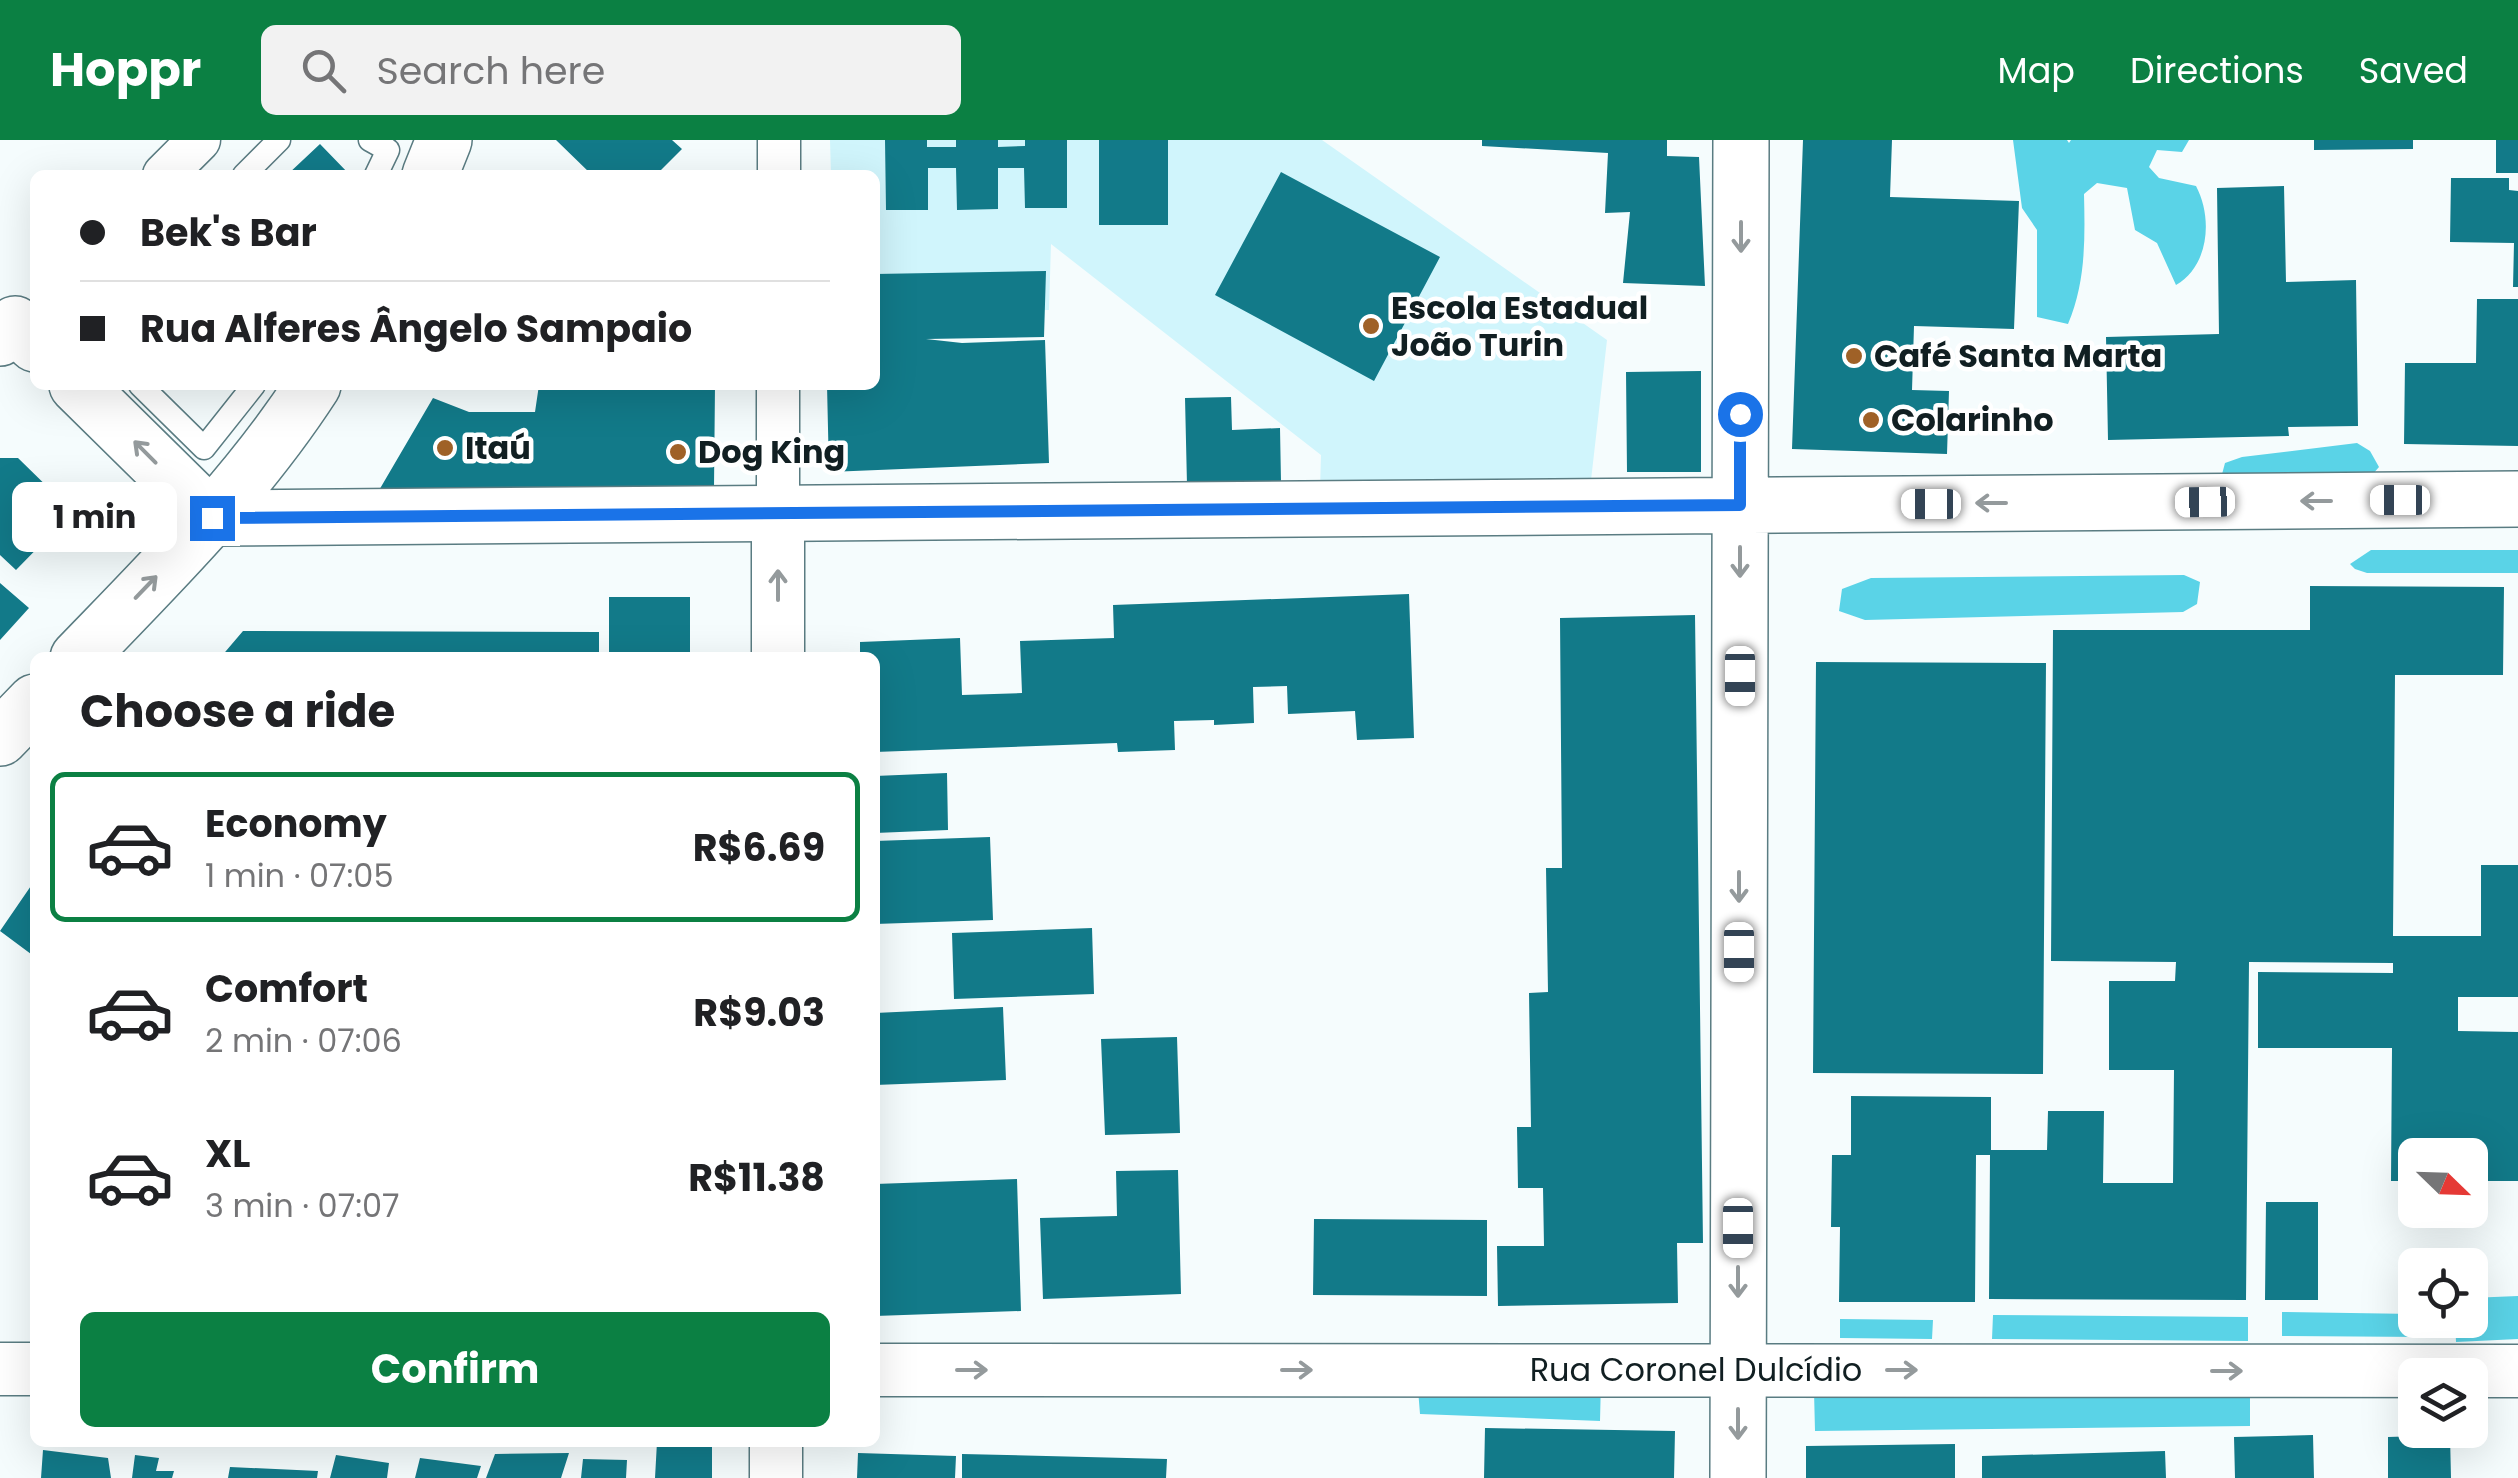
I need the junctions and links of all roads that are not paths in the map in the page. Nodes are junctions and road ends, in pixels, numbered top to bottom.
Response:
1 (199, 140) edge
2 (279, 140) edge
3 (370, 140) edge
4 (444, 140) edge
5 (778, 140) edge
6 (1741, 140) edge
7 (169, 170) edge
8 (249, 170) edge
9 (378, 170) edge
10 (432, 170) edge
11 (778, 170) edge
12 (82, 390) edge
13 (145, 390) edge
14 (250, 390) edge
15 (310, 390) edge
16 (778, 390) edge
17 (2518, 499) edge
18 (1740, 505) junction
19 (778, 514) junction
20 (212, 518) junction
21 (84, 652) edge
22 (778, 652) edge
23 (30, 707) edge
24 (0, 738) edge
25 (0, 1369) edge
26 (30, 1369) edge
27 (880, 1370) edge
28 (1738, 1370) junction
29 (2518, 1371) edge
30 (776, 1447) edge
31 (776, 1478) edge
32 (1738, 1478) edge

1 - 7 street
2 - 8 lane
3 - 9 lane
4 - 10 main road
5 - 11 street
6 -> 18 main road
20 -> 12 main road
13 - 14 lane
15 - 20 main road
16 - 19 street
17 -> 18 main road
18 - 19 main road
18 -> 28 main road
19 - 20 main road
22 -> 19 street
21 -> 20 main road
23 - 24 main road
25 - 26 street
27 -> 28 street, Rua Coronel Dulcídio
28 -> 29 street, Rua Coronel Dulcídio
28 -> 32 main road
30 - 31 street

